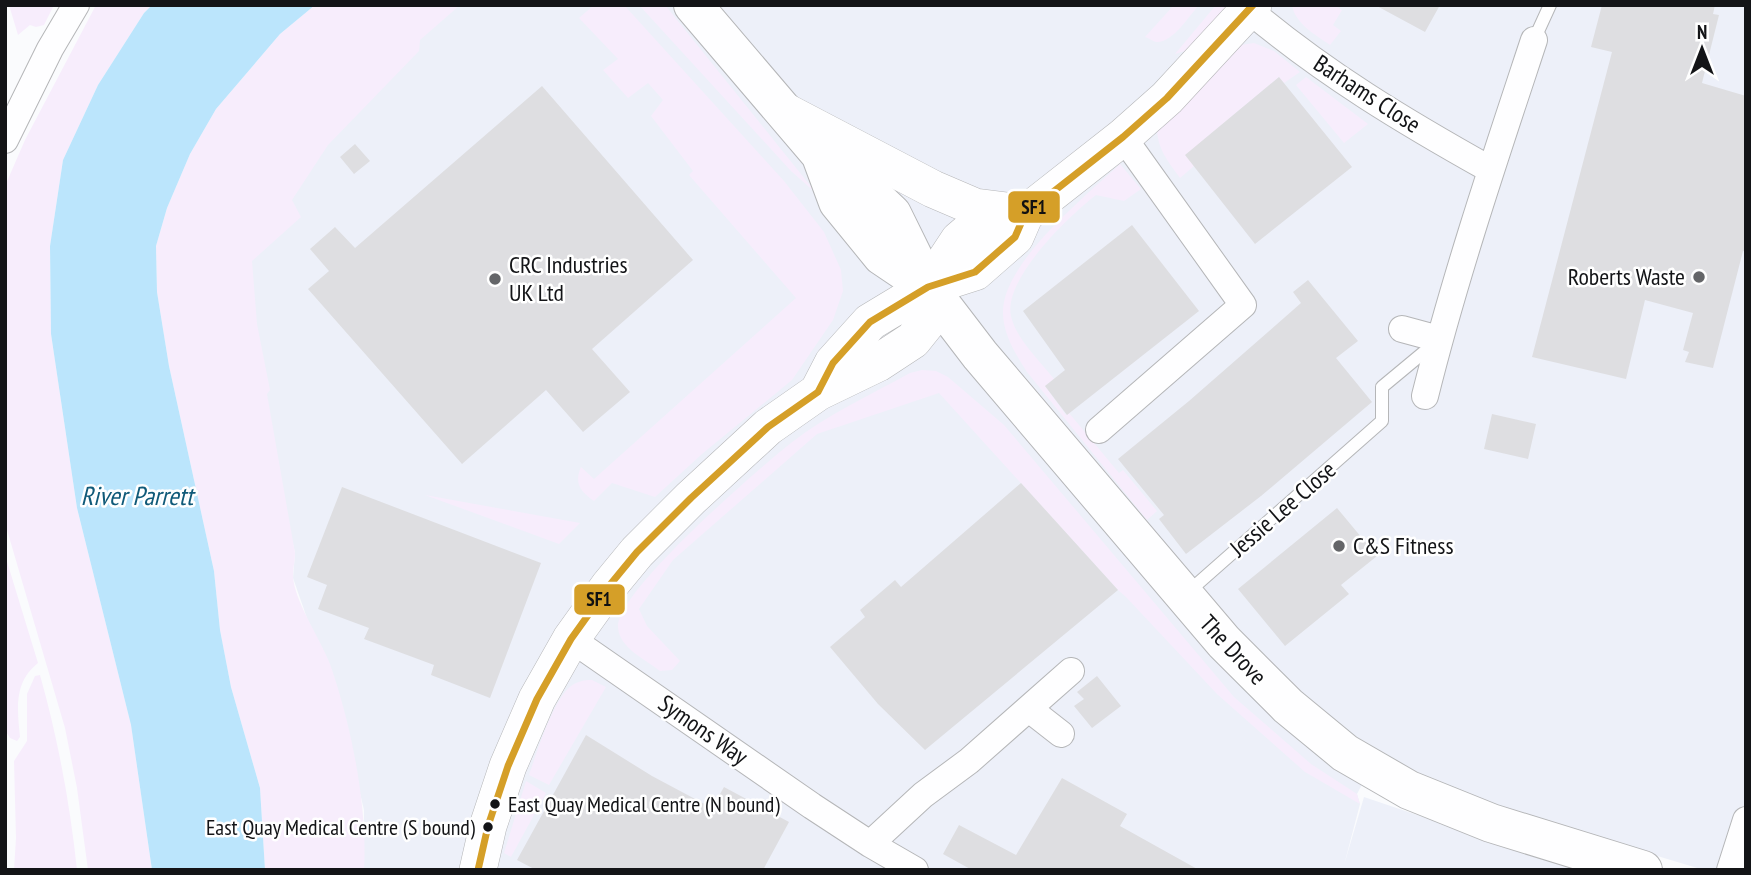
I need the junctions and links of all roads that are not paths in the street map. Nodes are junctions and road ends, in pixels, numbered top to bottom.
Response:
1 (76, 5) edge
2 (693, 5) edge
3 (1550, 5) edge
4 (1251, 8) edge
5 (1534, 40) joint
6 (783, 111) junction
7 (1123, 137) junction
8 (5, 140) edge
9 (1491, 170) junction
10 (1025, 214) junction
11 (928, 287) junction
12 (1402, 329) dead end
13 (1439, 340) junction
14 (1425, 396) dead end
15 (1099, 430) dead end
16 (1184, 596) junction
17 (571, 639) junction
18 (1071, 671) dead end
19 (1029, 709) junction
20 (1061, 734) dead end
21 (1746, 820) edge
22 (870, 844) junction
23 (478, 870) edge
24 (915, 870) edge
25 (1643, 870) edge
26 (1730, 870) edge

1 - 8 street
2 - 6 main road, The Drove
3 - 5 lane
4 - 7 street
4 - 9 street, Barhams Close
5 - 9 street
6 - 10 street
6 - 11 main road, The Drove
7 - 10 street
7 - 15 street
9 - 13 street
10 - 11 street
11 - 16 main road, The Drove
11 - 17 street
12 - 13 street
13 - 14 street
13 - 16 lane, Jessie Lee Close
16 - 25 main road, The Drove
17 - 22 street, Symons Way
17 - 23 street
18 - 19 street
19 - 20 street
19 - 22 street
21 - 26 street
22 - 24 street, Symons Way

